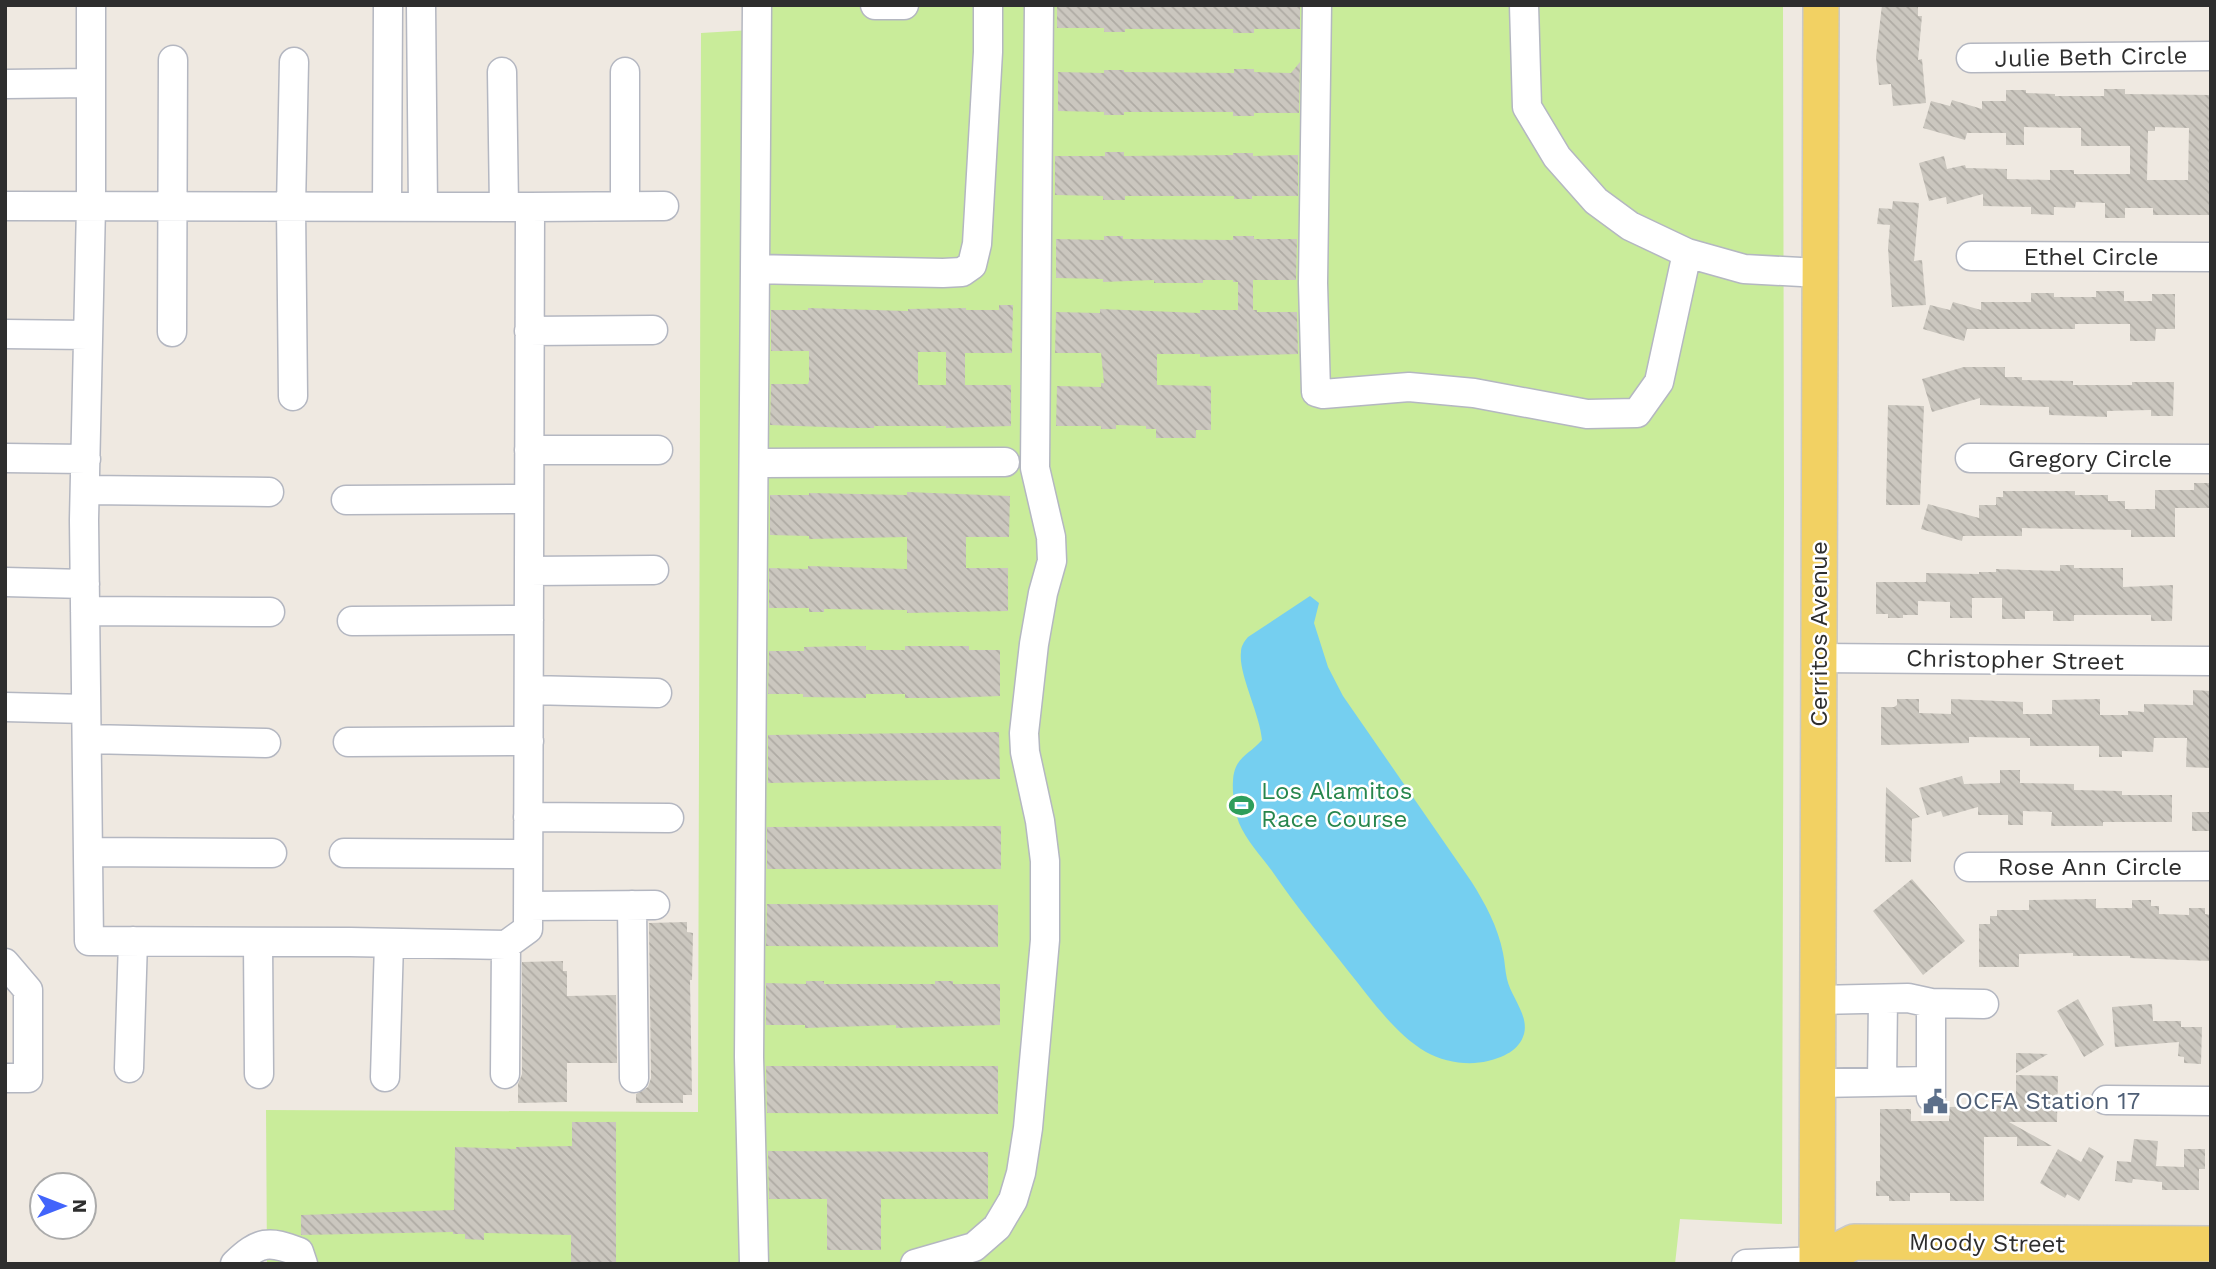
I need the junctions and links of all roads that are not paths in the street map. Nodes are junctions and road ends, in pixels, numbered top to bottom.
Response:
1 (91, 5) edge
2 (388, 5) edge
3 (421, 5) edge
4 (757, 5) edge
5 (875, 5) edge
6 (904, 5) edge
7 (988, 5) edge
8 (1039, 5) edge
9 (1317, 5) edge
10 (1524, 5) edge
11 (1821, 5) edge
12 (2211, 56) edge
13 (1971, 58) dead end
14 (173, 60) dead end
15 (294, 62) dead end
16 (502, 72) dead end
17 (625, 72) dead end
18 (5, 83) edge
19 (91, 83) junction
20 (5, 206) edge
21 (91, 206) junction
22 (625, 206) junction
23 (664, 206) dead end
24 (173, 207) junction
25 (291, 207) junction
26 (387, 207) junction
27 (423, 207) junction
28 (517, 207) junction
29 (1687, 253) junction
30 (1971, 256) dead end
31 (2211, 257) edge
32 (756, 269) junction
33 (1820, 273) junction
34 (653, 330) dead end
35 (530, 331) junction
36 (172, 332) dead end
37 (5, 334) edge
38 (88, 335) junction
39 (293, 396) dead end
40 (529, 450) junction
41 (658, 450) dead end
42 (5, 458) edge
43 (1970, 458) dead end
44 (86, 459) junction
45 (2211, 459) edge
46 (1005, 462) dead end
47 (754, 463) junction
48 (85, 490) junction
49 (269, 492) dead end
50 (529, 499) junction
51 (346, 500) dead end
52 (654, 570) dead end
53 (529, 571) junction
54 (5, 582) edge
55 (85, 597) junction
56 (270, 612) dead end
57 (529, 620) junction
58 (352, 621) dead end
59 (1818, 658) junction
60 (2211, 662) edge
61 (528, 690) junction
62 (657, 693) dead end
63 (5, 707) edge
64 (86, 709) junction
65 (87, 740) junction
66 (528, 741) junction
67 (348, 742) dead end
68 (265, 743) dead end
69 (528, 817) junction
70 (669, 818) dead end
71 (88, 852) junction
72 (272, 853) dead end
73 (344, 853) dead end
74 (528, 854) junction
75 (2211, 866) edge
76 (1969, 867) dead end
77 (528, 906) junction
78 (133, 941) junction
79 (258, 942) junction
80 (389, 943) junction
81 (506, 945) junction
82 (5, 963) edge
83 (1883, 999) junction
84 (1817, 1000) junction
85 (1931, 1003) junction
86 (1984, 1004) dead end
87 (129, 1068) dead end
88 (259, 1074) dead end
89 (505, 1074) dead end
90 (385, 1077) dead end
91 (5, 1078) edge
92 (634, 1078) dead end
93 (1882, 1082) junction
94 (1817, 1083) junction
95 (2106, 1100) dead end
96 (2211, 1101) edge
97 (2211, 1244) edge
98 (1967, 1253) edge
99 (2173, 1254) edge
100 (1819, 1263) edge
101 (235, 1264) edge
102 (303, 1264) edge
103 (754, 1264) edge
104 (915, 1264) edge
105 (1746, 1264) edge

1 - 19 street
2 - 26 street
3 - 27 street
4 - 32 street
5 - 6 street
7 - 32 street
8 - 104 street
9 - 29 street
10 - 29 street
11 - 33 main road, Cerritos Avenue
12 - 13 street, Julie Beth Circle
14 - 24 street
15 - 25 street
16 - 28 street
17 - 22 street
18 - 19 street
19 - 21 street
20 - 21 street
21 - 24 street
21 - 38 street
22 - 23 street
22 - 28 street
24 - 25 street
24 - 36 street
25 - 26 street
25 - 39 street
26 - 27 street
27 - 28 street
28 - 35 street
29 - 33 street
30 - 31 street, Ethel Circle
32 - 47 street
33 - 59 main road, Cerritos Avenue
34 - 35 street
35 - 40 street
37 - 38 street
38 - 44 street
40 - 41 street
40 - 50 street
42 - 44 street
43 - 45 street, Gregory Circle
44 - 48 street
46 - 47 street
47 - 103 street
48 - 49 street
48 - 55 street
50 - 51 street
50 - 53 street
52 - 53 street
53 - 57 street
54 - 55 street
55 - 56 street
55 - 64 street
57 - 58 street
57 - 61 street
59 - 60 street, Christopher Street
59 - 84 main road, Cerritos Avenue
61 - 62 street
61 - 66 street
63 - 64 street
64 - 65 street
65 - 68 street
65 - 71 street
66 - 67 street
66 - 69 street
69 - 70 street
69 - 74 street
71 - 72 street
71 - 78 street
73 - 74 street
74 - 77 street
75 - 76 street, Rose Ann Circle
77 - 81 street
77 - 92 street
78 - 79 street
78 - 87 street
79 - 80 street
79 - 88 street
80 - 81 street
80 - 90 street
81 - 89 street
82 - 91 street
83 - 84 street
83 - 85 street
83 - 93 street
84 - 94 main road, Cerritos Avenue
85 - 86 street
85 - 93 street
93 - 94 street
94 - 100 main road, Cerritos Avenue
95 - 96 street
97 - 99 main road, Moody Street
98 - 99 main road, Moody Street
98 - 100 main road, Moody Street
100 - 105 street
101 - 102 street

